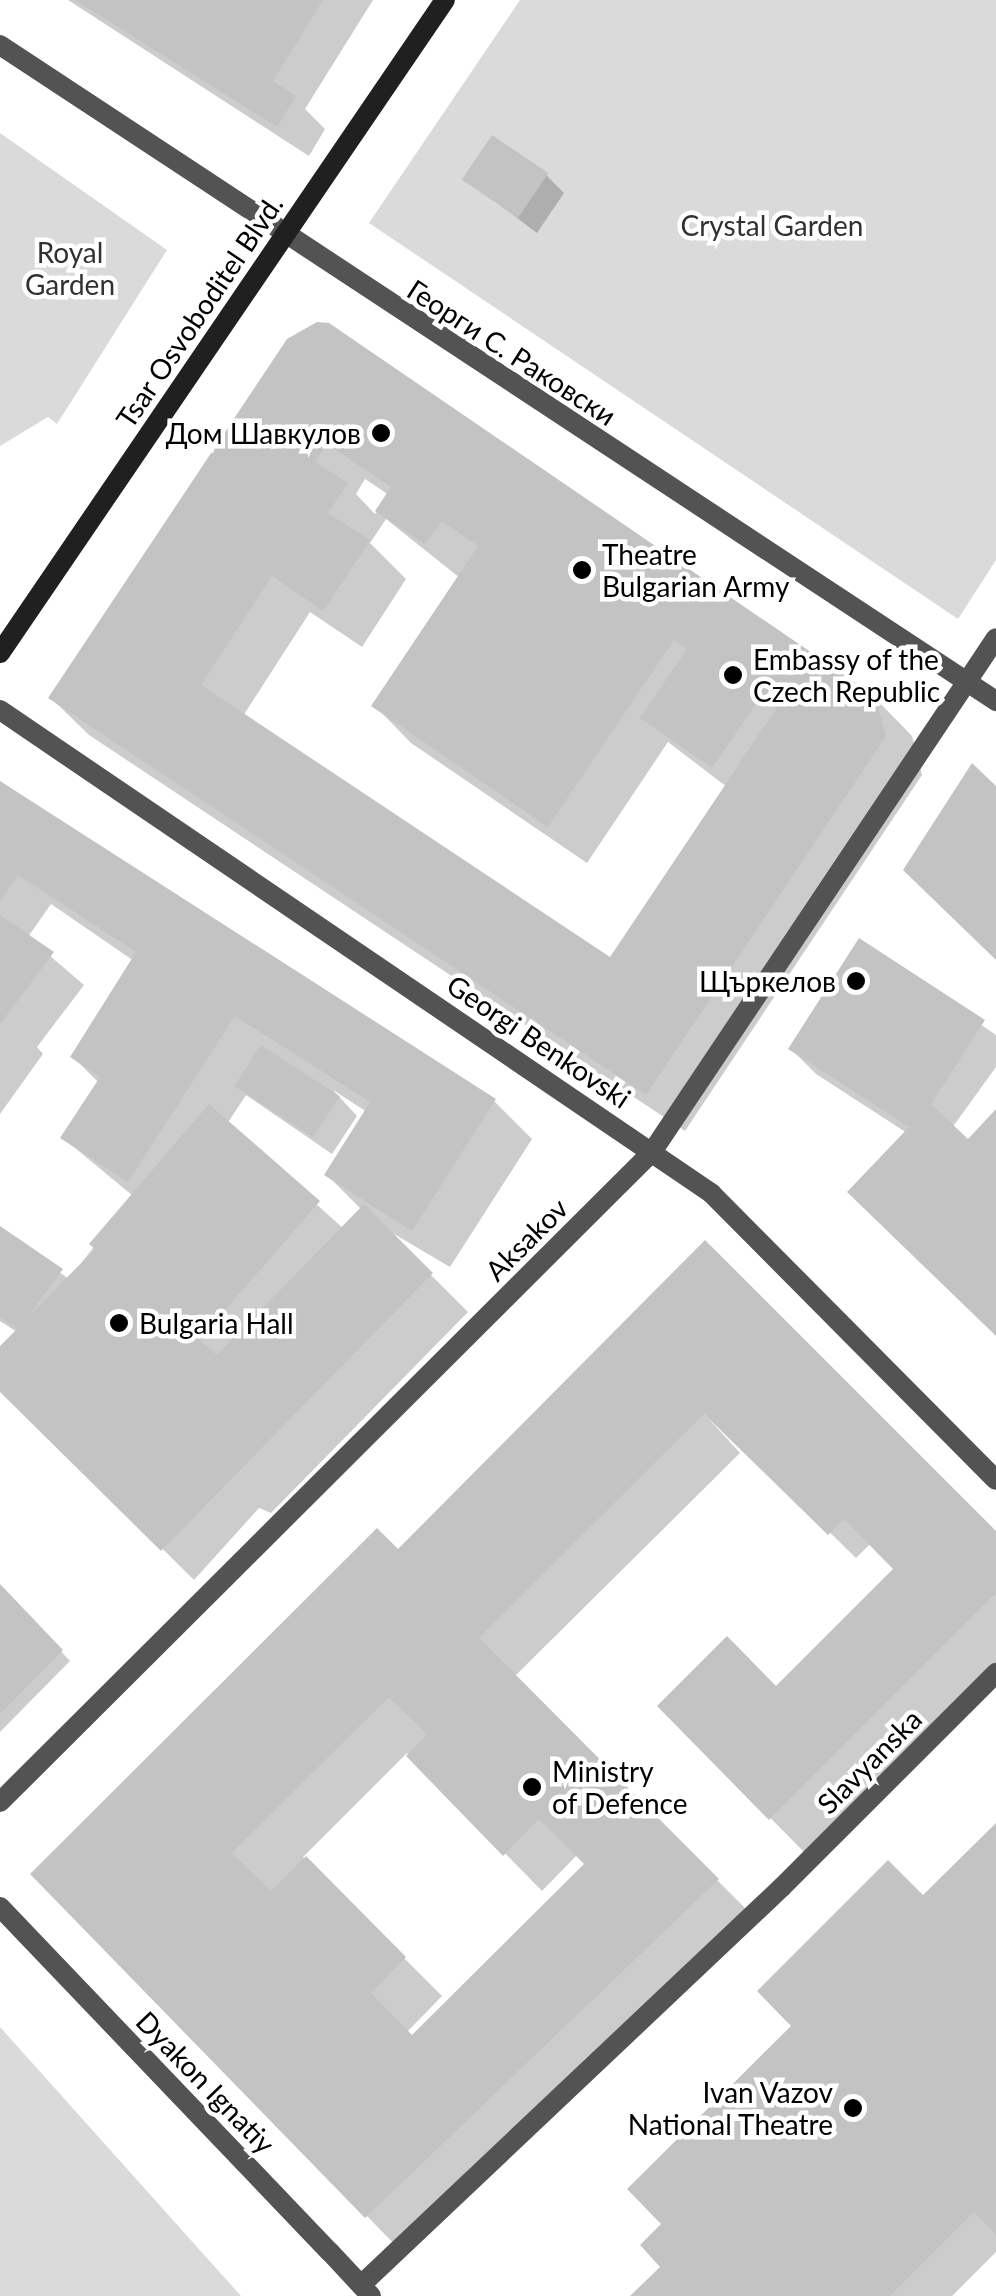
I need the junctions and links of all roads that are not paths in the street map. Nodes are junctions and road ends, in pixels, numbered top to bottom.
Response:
1 (445, 0) edge
2 (0, 45) edge
3 (284, 236) junction
4 (996, 638) edge
5 (0, 654) edge
6 (968, 680) junction
7 (996, 701) edge
8 (0, 710) edge
9 (652, 1152) junction
10 (996, 1480) edge
11 (996, 1673) edge
12 (0, 1802) edge
13 (0, 1907) edge
14 (366, 2291) edge

1 - 3 main road, Tsar Osvoboditel Blvd.
2 - 3 street, Георги С. Раковски
3 - 5 main road, Tsar Osvoboditel Blvd.
3 - 6 street, Георги С. Раковски
4 - 6 street, Aksakov
6 - 7 street, Георги С. Раковски
6 - 9 street, Aksakov
8 - 9 street, Georgi Benkovski
9 - 10 street, Georgi Benkovski
9 - 12 street, Aksakov
11 - 14 street, Slavyanska
13 - 14 street, Dyakon Ignatiy

